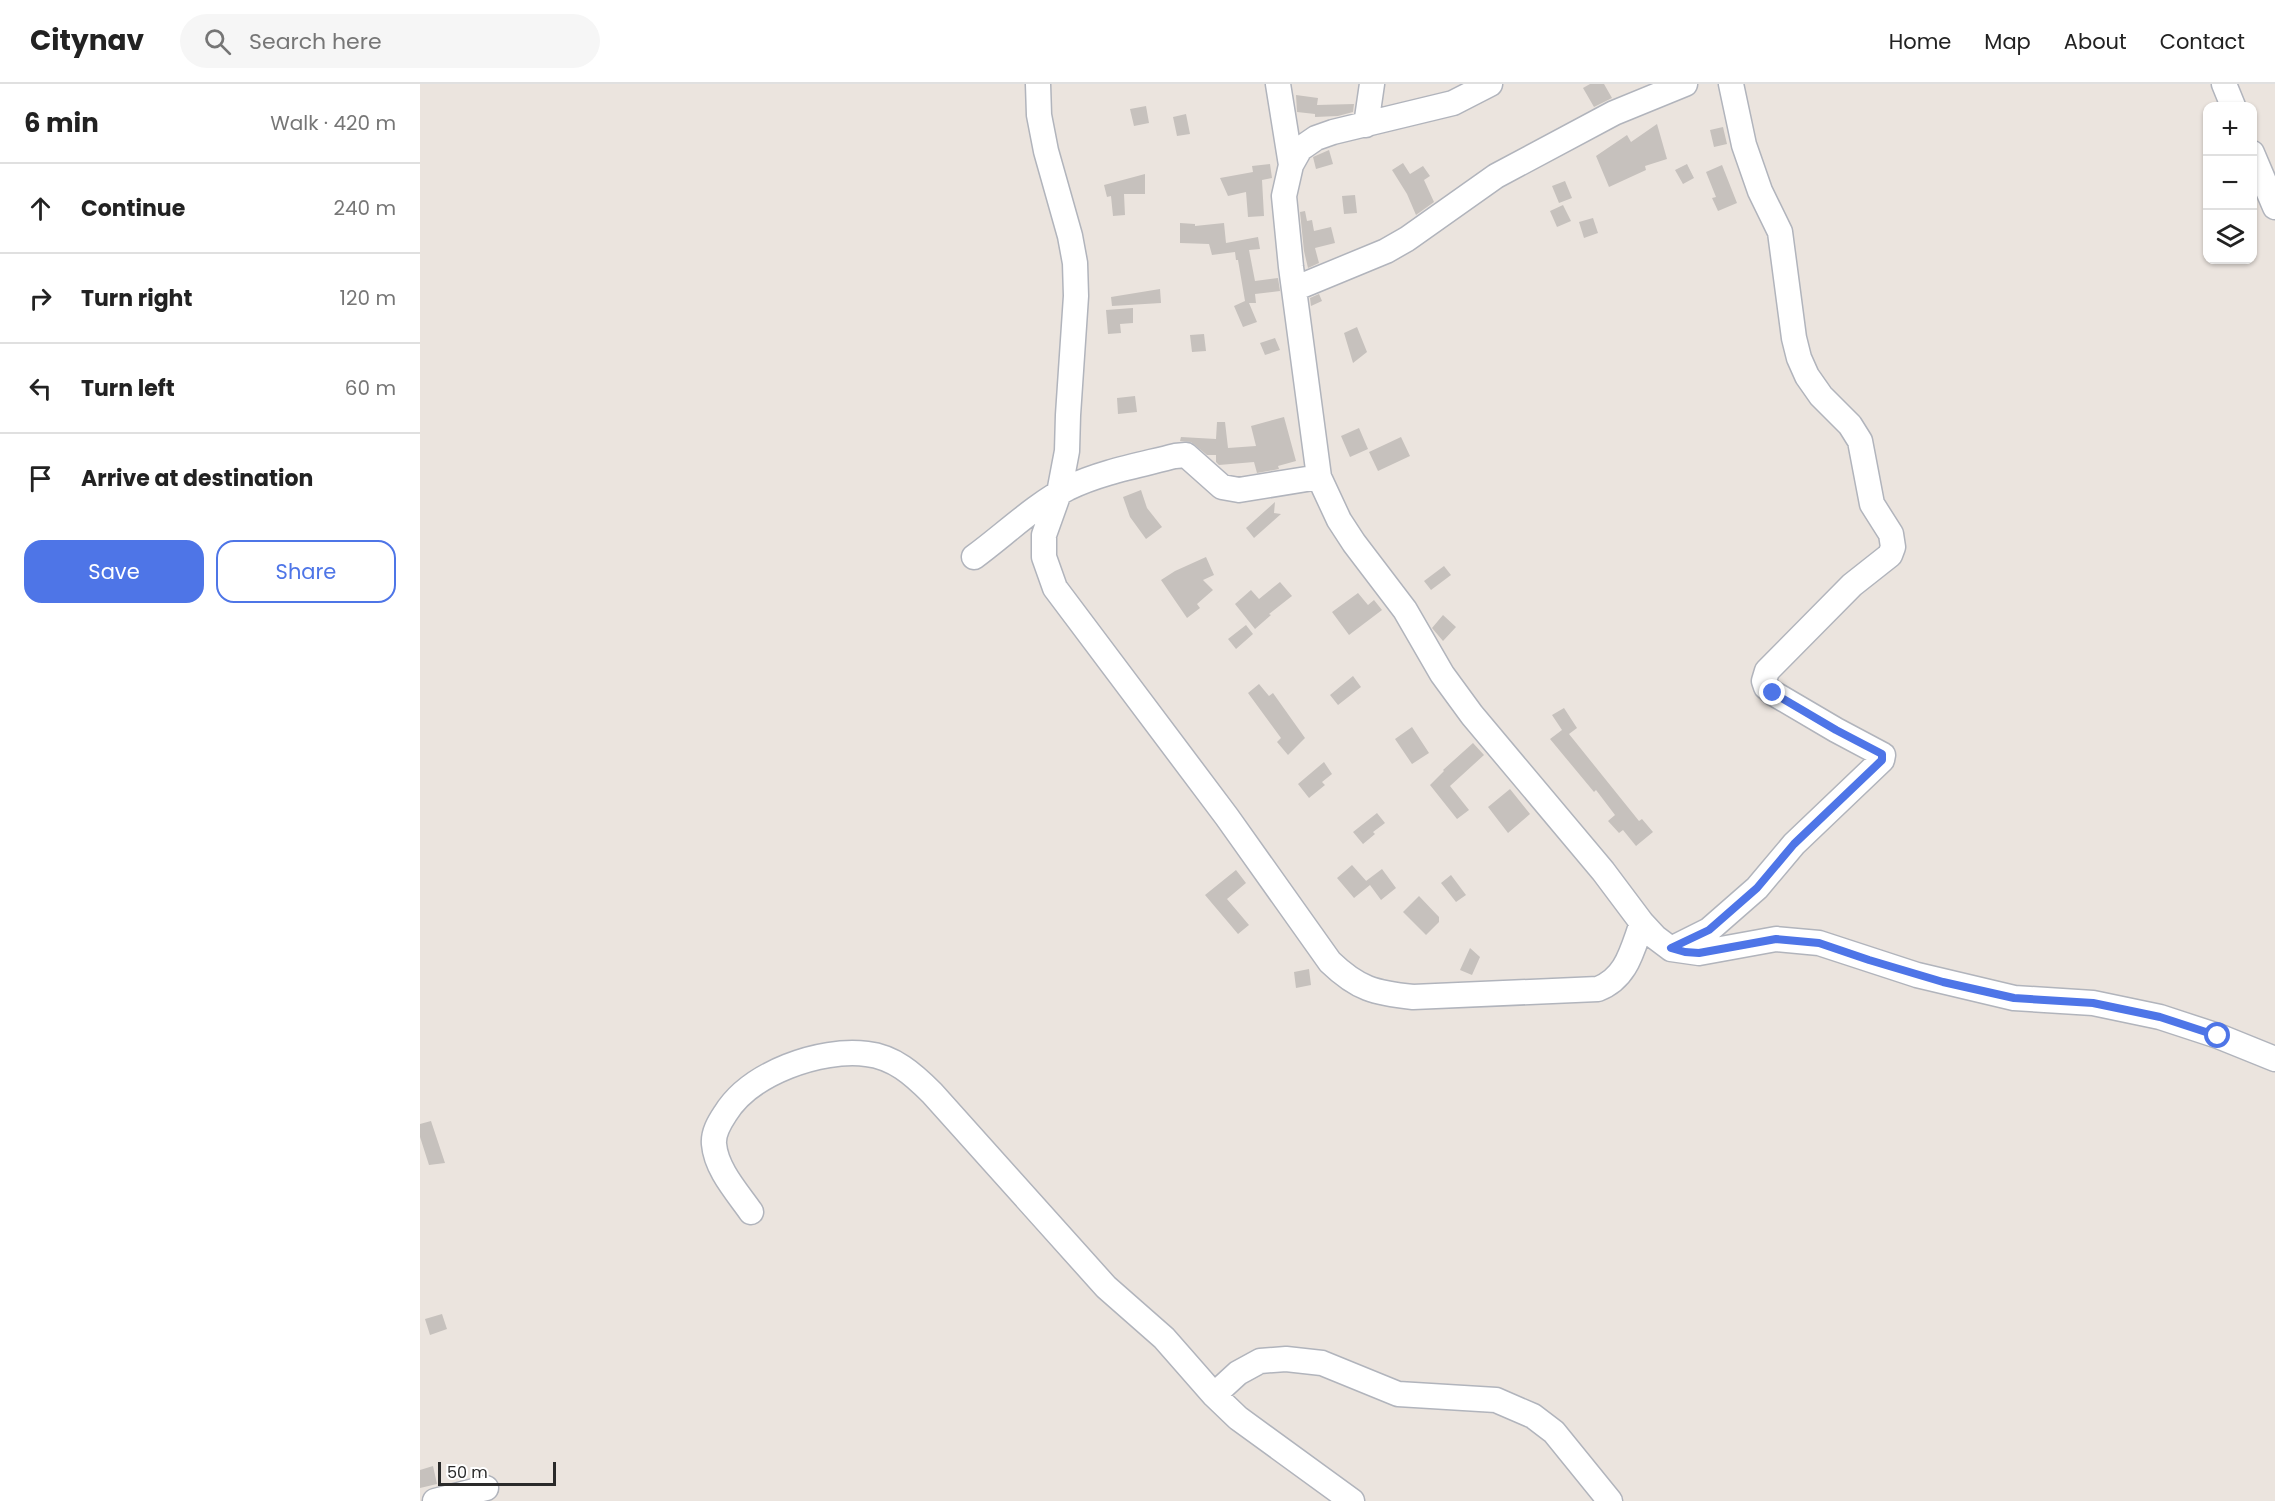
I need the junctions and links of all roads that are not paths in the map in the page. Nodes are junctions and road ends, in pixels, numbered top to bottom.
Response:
1 (1038, 84) edge
2 (1278, 84) edge
3 (1372, 84) edge
4 (1490, 84) edge
5 (1685, 84) edge
6 (1731, 84) edge
7 (2224, 84) edge
8 (2231, 102) edge
9 (1366, 125) junction
10 (2254, 156) edge
11 (1291, 165) junction
12 (2275, 207) edge
13 (1294, 289) junction
14 (1319, 477) junction
15 (1059, 493) junction
16 (974, 557) dead end
17 (1642, 923) junction
18 (1671, 948) junction
19 (2275, 1059) edge
20 (751, 1212) dead end
21 (1214, 1395) junction
22 (486, 1488) dead end
23 (435, 1501) edge
24 (1352, 1501) edge
25 (1610, 1501) edge

1 - 15 street
2 - 11 street
3 - 9 street
4 - 9 street
5 - 13 street
6 - 18 street
7 - 8 street
9 - 11 street
10 - 12 street
11 - 13 street
13 - 14 street
14 - 15 street
14 - 17 street
15 - 16 street
15 - 17 street
17 - 18 street
18 - 19 street
20 - 21 street
21 - 24 street
21 - 25 street
22 - 23 street

